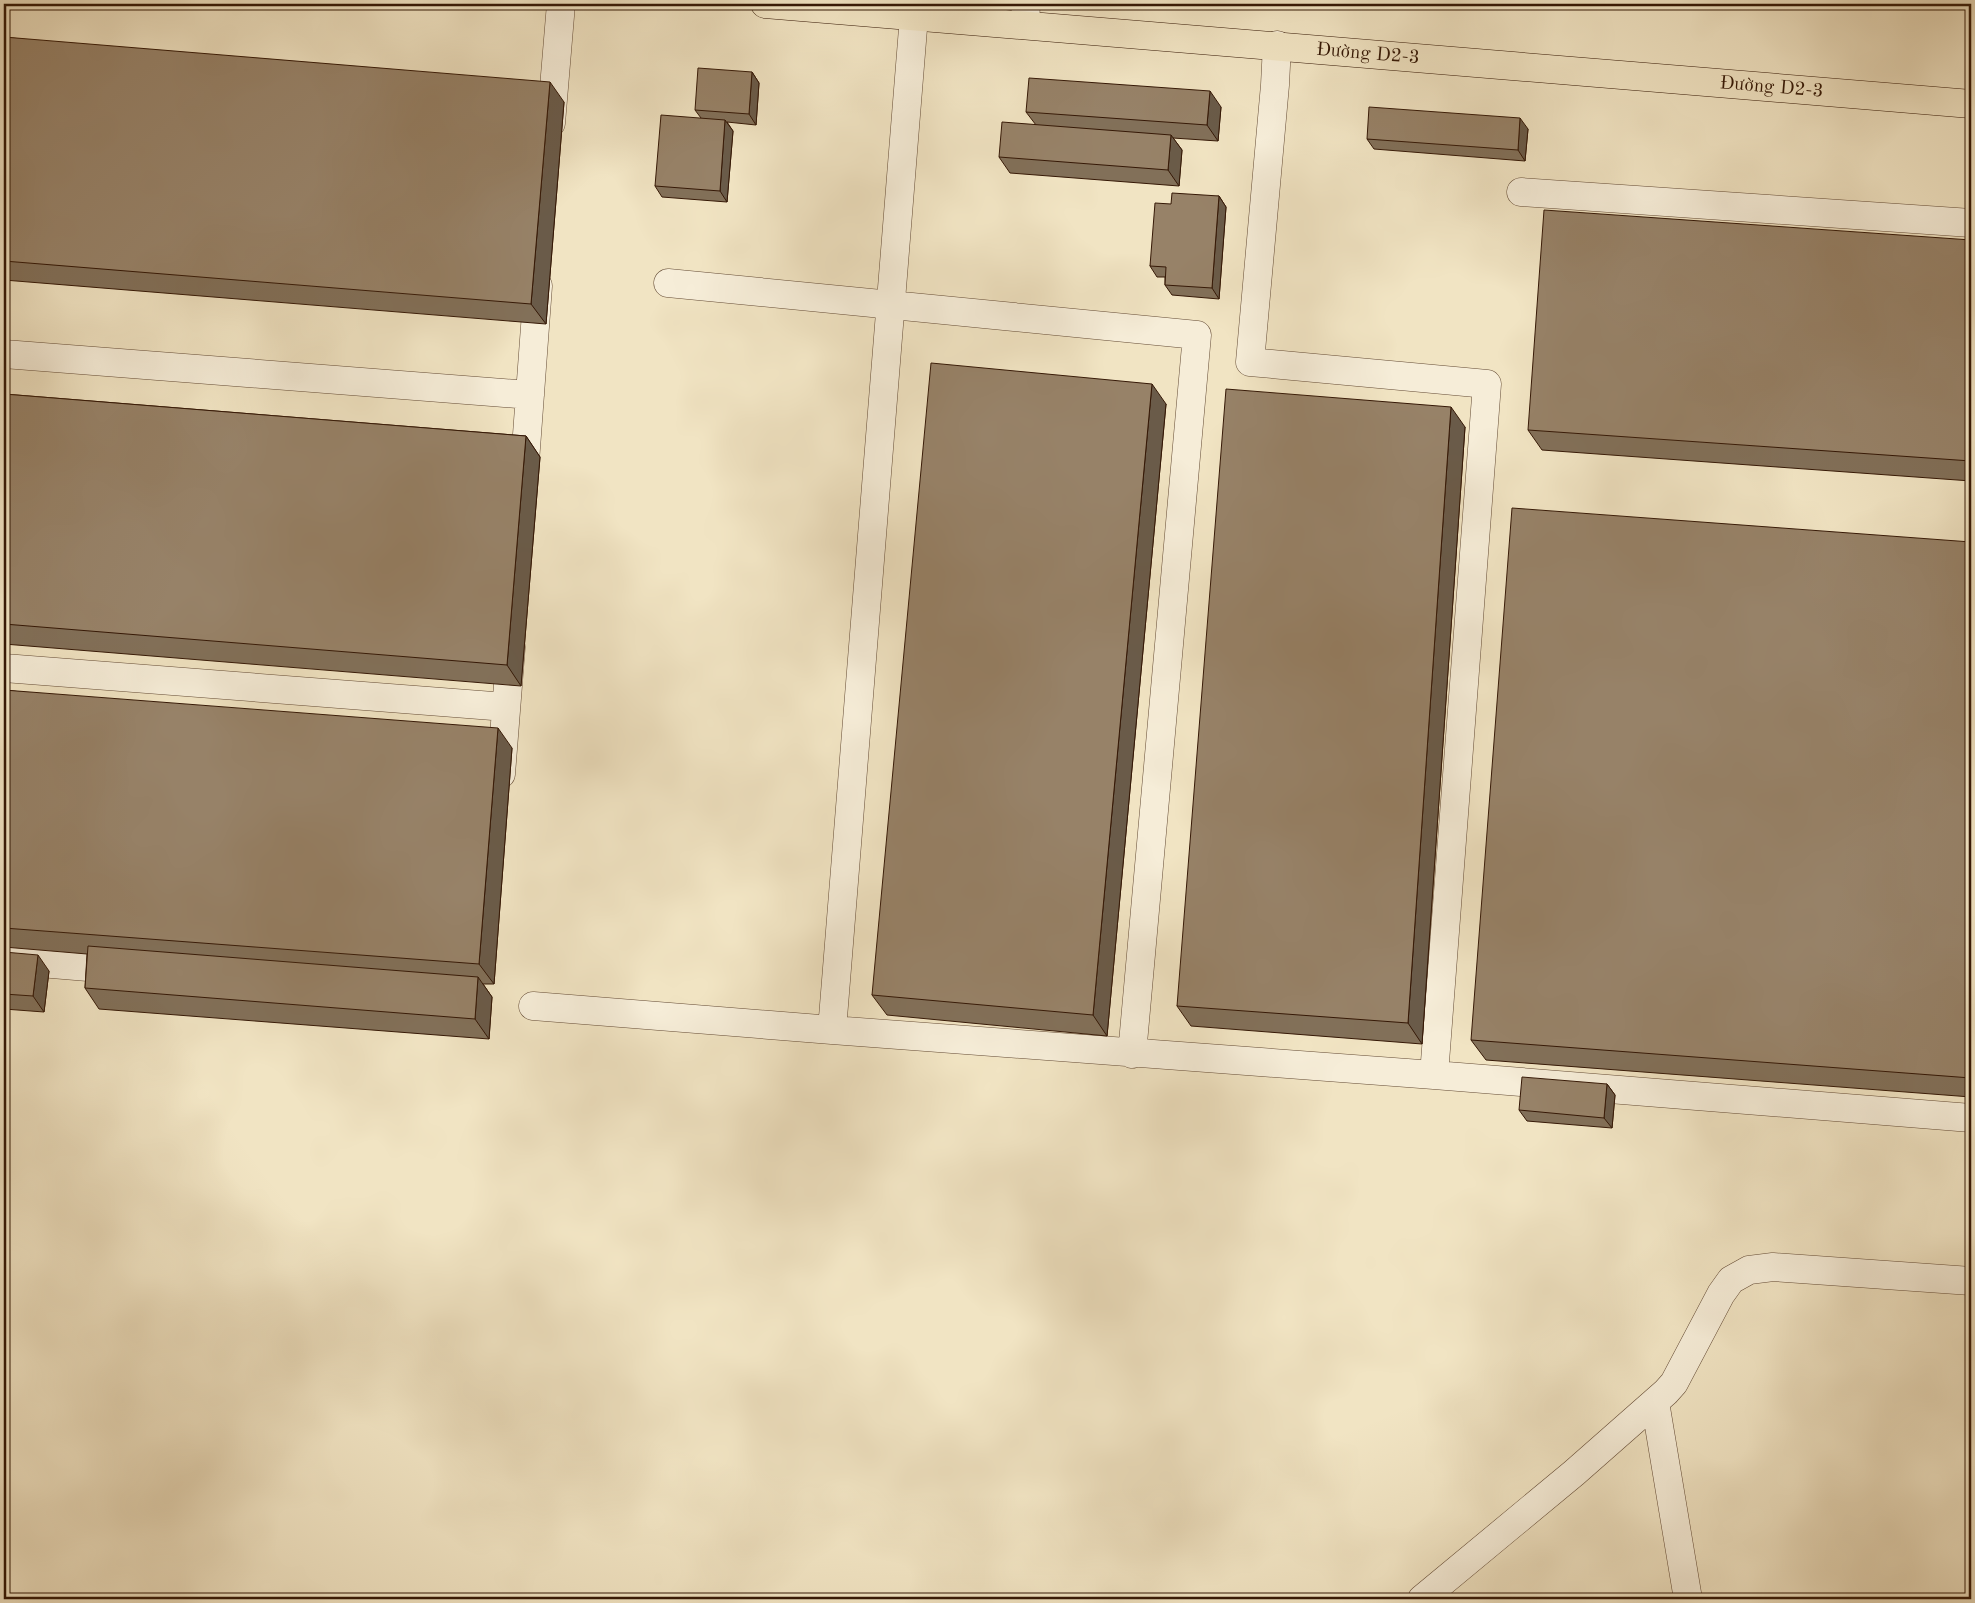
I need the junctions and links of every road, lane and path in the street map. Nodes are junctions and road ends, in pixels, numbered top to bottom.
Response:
1 (561, 4) edge
2 (765, 4) edge
3 (1025, 15) edge
4 (914, 16) junction
5 (1277, 45) junction
6 (1971, 104) edge
7 (549, 151) edge
8 (1521, 192) dead end
9 (1971, 223) edge
10 (540, 259) edge
11 (668, 283) dead end
12 (891, 304) junction
13 (4, 354) edge
14 (530, 395) junction
15 (522, 503) edge
16 (513, 620) edge
17 (4, 668) edge
18 (506, 708) junction
19 (500, 795) dead end
20 (4, 960) edge
21 (151, 972) edge
22 (533, 1006) dead end
23 (832, 1030) junction
24 (1132, 1054) junction
25 (1434, 1075) junction
26 (1971, 1118) edge
27 (1971, 1281) edge
28 (1655, 1402) junction
29 (1422, 1599) edge
30 (1688, 1599) edge

1 - 7 street
2 - 4 main road, Đường D2-3
3 - 4 main road, Đường D2-3
3 - 5 main road, Đường D2-3
4 - 12 street
5 - 6 main road, Đường D2-3
5 - 25 street
8 - 9 street
10 - 14 street
11 - 12 street
12 - 23 street
12 - 24 street
13 - 14 street
14 - 15 street
16 - 18 street
17 - 18 street
18 - 19 street
20 - 21 street
22 - 23 street
23 - 24 street
24 - 25 street
25 - 26 street
27 - 28 street
28 - 29 street
28 - 30 street

